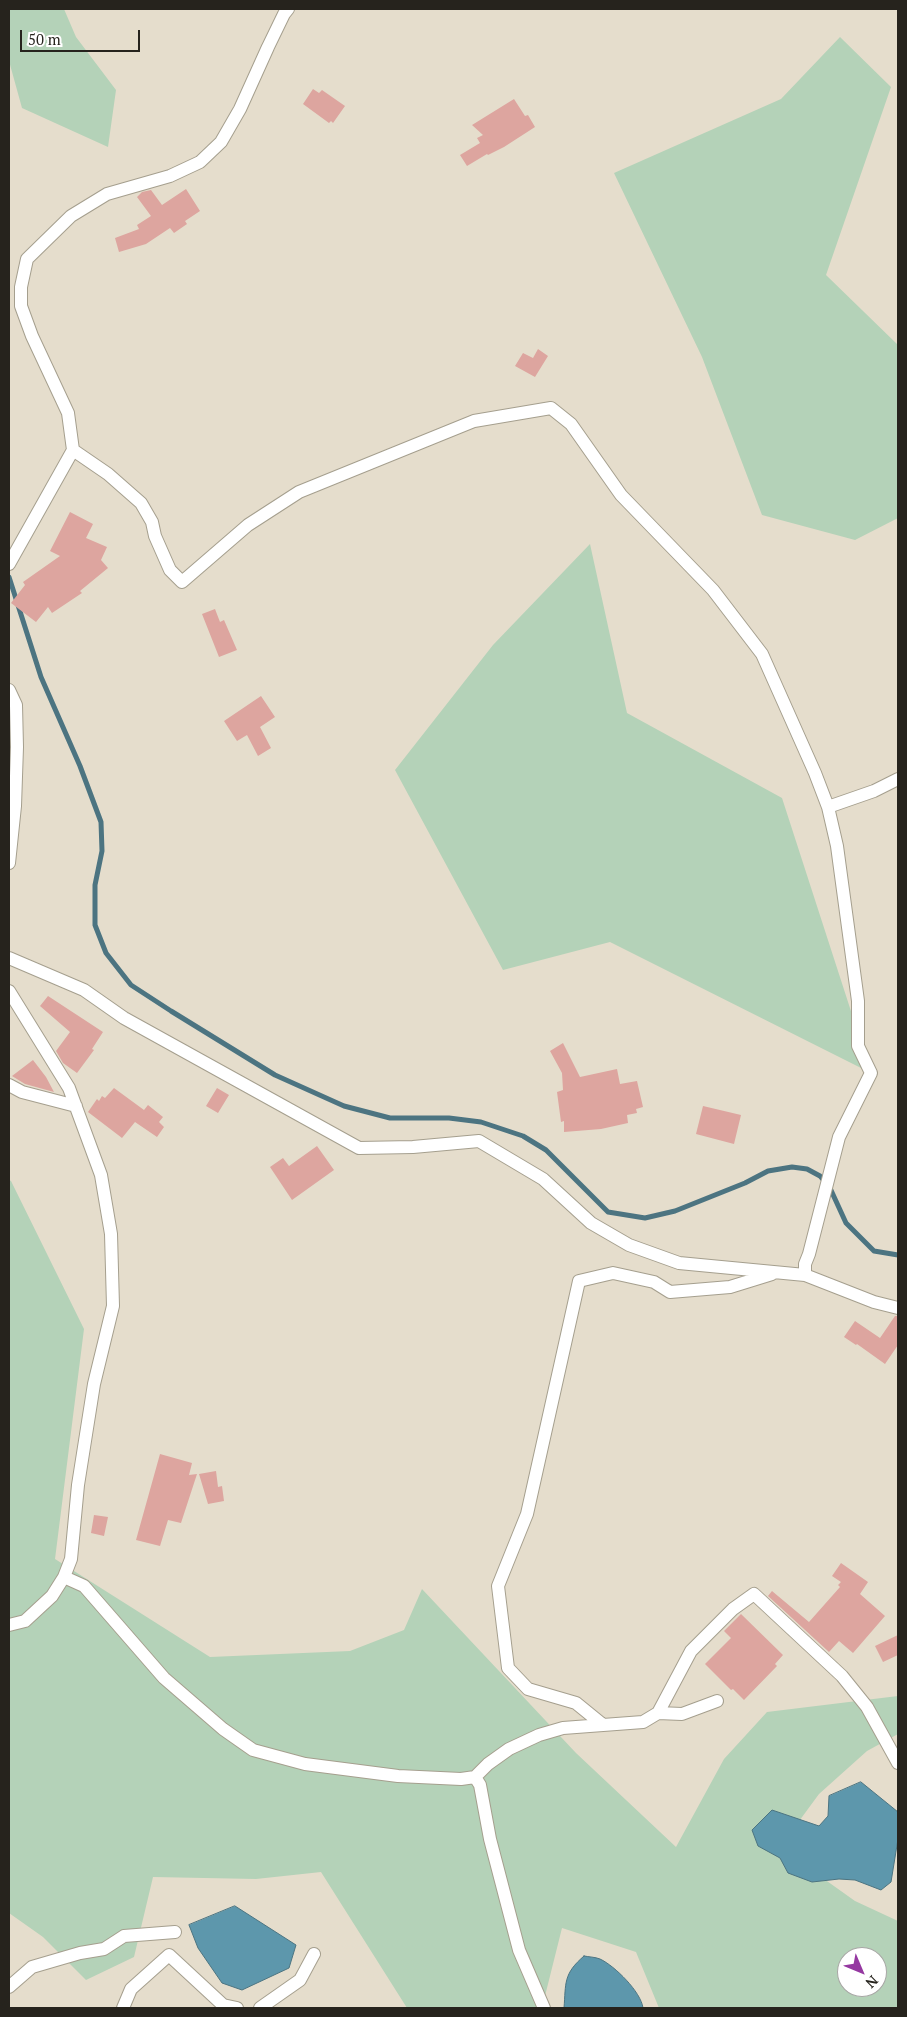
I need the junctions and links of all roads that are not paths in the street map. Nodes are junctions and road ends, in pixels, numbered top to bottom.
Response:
1 (288, 9) edge
2 (73, 450) junction
3 (9, 564) edge
4 (9, 690) edge
5 (12, 703) edge
6 (898, 779) edge
7 (828, 808) junction
8 (9, 863) edge
9 (9, 958) edge
10 (9, 991) edge
11 (9, 1085) edge
12 (76, 1106) junction
13 (778, 1272) junction
14 (805, 1274) junction
15 (898, 1308) edge
16 (64, 1577) junction
17 (9, 1625) edge
18 (717, 1701) dead end
19 (658, 1713) junction
20 (603, 1725) junction
21 (898, 1762) edge
22 (475, 1777) junction
23 (174, 1932) dead end
24 (314, 1954) dead end
25 (9, 1987) edge
26 (123, 2008) edge
27 (237, 2008) edge
28 (260, 2008) edge
29 (544, 2008) edge

1 - 2 street
2 - 3 street
2 - 7 street
4 - 5 street
5 - 8 street
6 - 7 street
7 - 14 street
9 - 13 street
10 - 12 street
11 - 12 street
12 - 16 street
13 - 14 street
13 - 20 street
14 - 15 street
16 - 17 street
16 - 22 street
18 - 19 street
19 - 20 street
19 - 21 street
20 - 22 street
22 - 29 street
23 - 25 street
24 - 28 street
26 - 27 street

